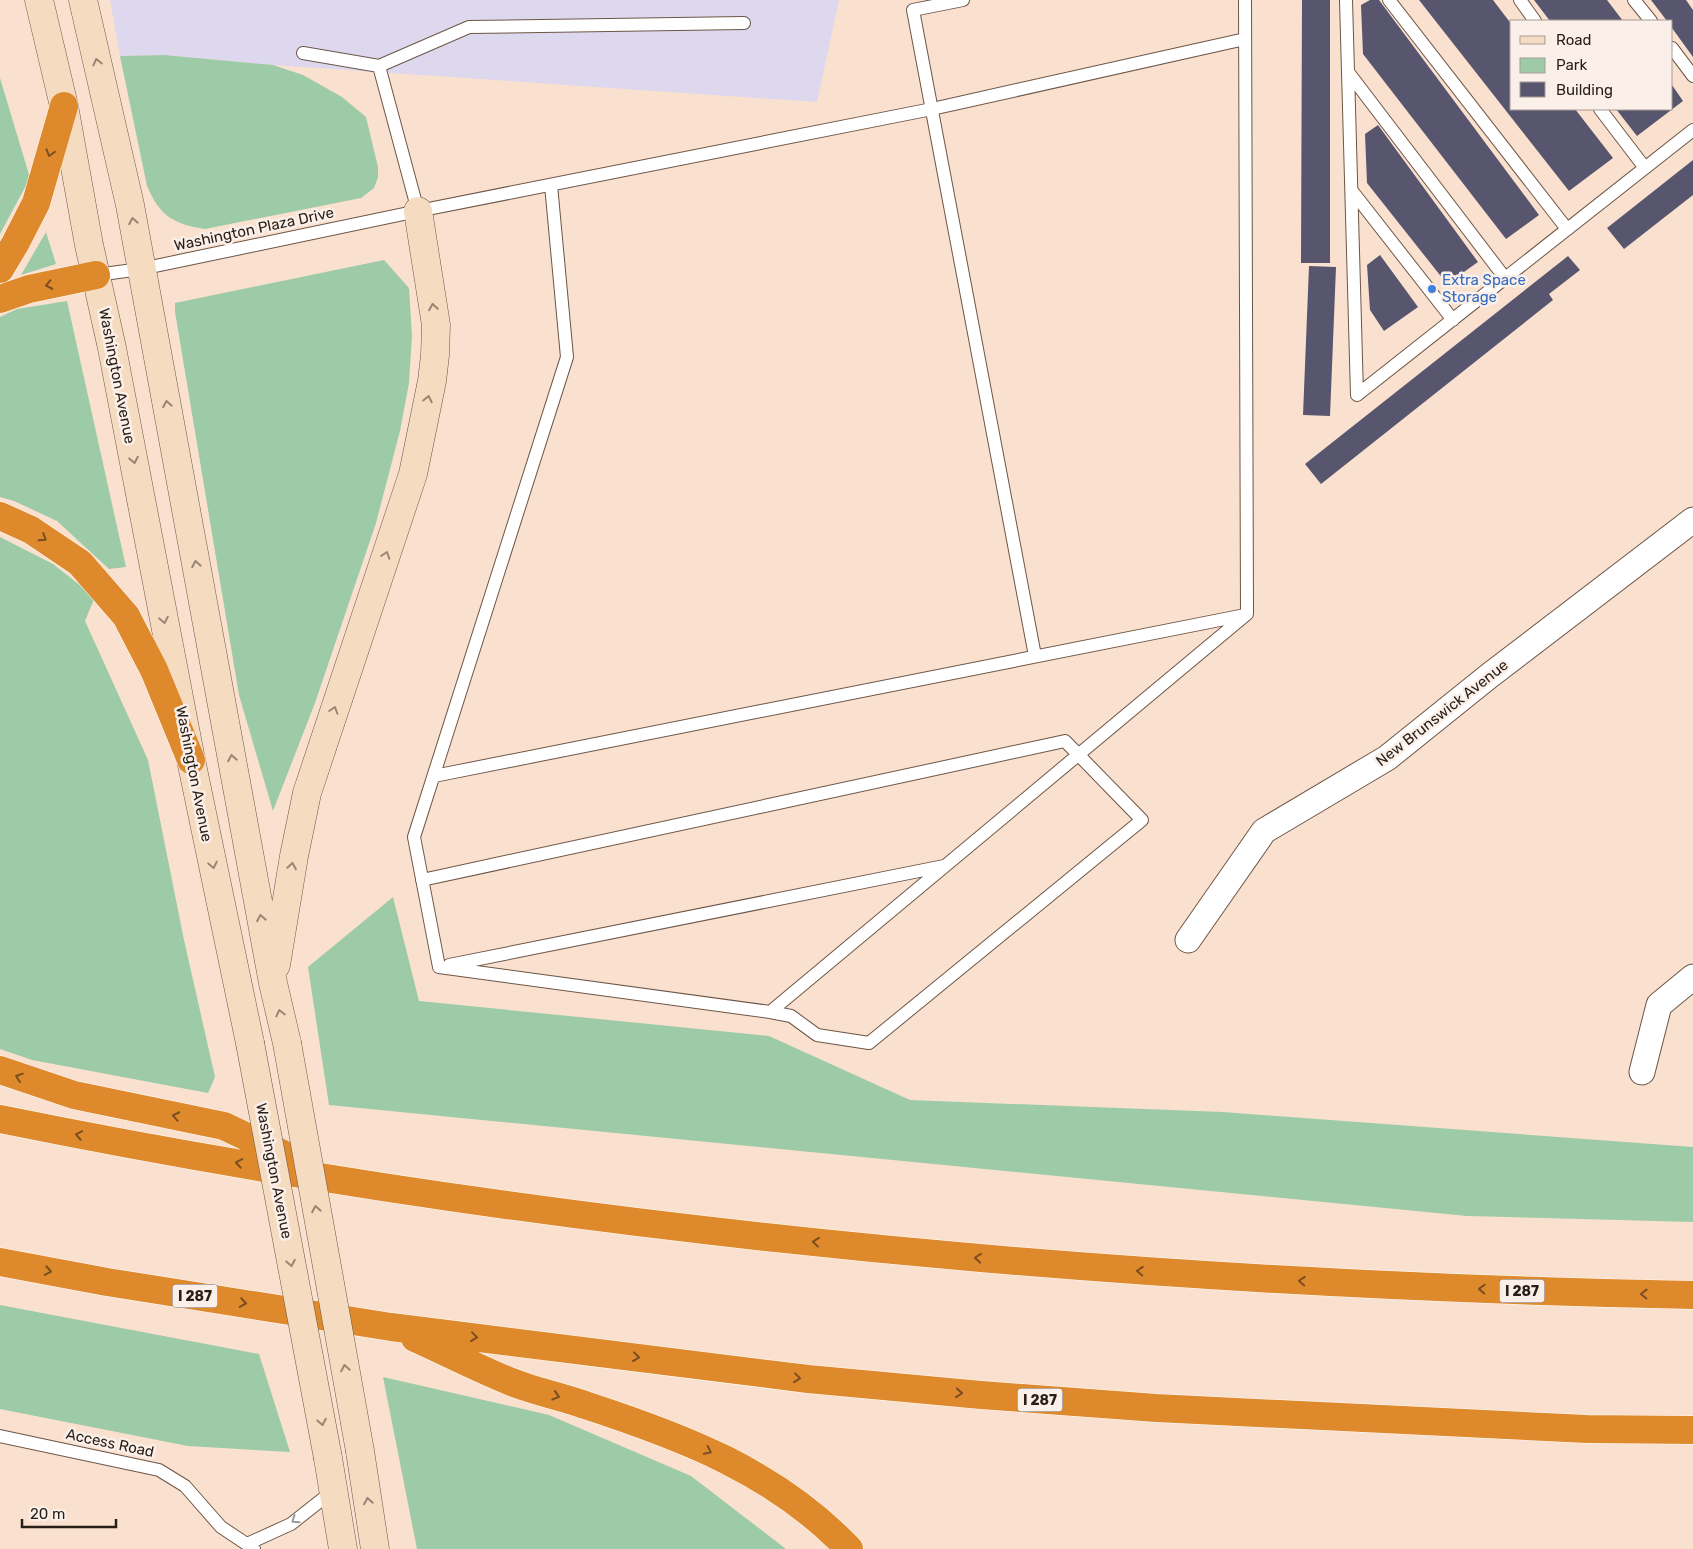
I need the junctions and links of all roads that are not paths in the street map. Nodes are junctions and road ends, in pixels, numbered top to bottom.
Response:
1 (39, 0) edge
2 (83, 0) edge
3 (963, 0) edge
4 (1245, 0) edge
5 (1346, 0) edge
6 (1389, 0) edge
7 (1520, 0) edge
8 (1634, 0) edge
9 (1534, 20) edge
10 (1650, 20) edge
11 (744, 23) dead end
12 (1245, 39) junction
13 (1673, 49) edge
14 (302, 53) dead end
15 (379, 66) junction
16 (1348, 72) junction
17 (1693, 76) edge
18 (64, 106) junction
19 (932, 109) junction
20 (1601, 110) edge
21 (1693, 130) edge
22 (1645, 168) junction
23 (551, 185) junction
24 (1352, 191) junction
25 (418, 212) junction
26 (1567, 229) junction
27 (0, 269) edge
28 (141, 269) junction
29 (96, 275) junction
30 (1505, 278) junction
31 (0, 299) edge
32 (1453, 320) junction
33 (0, 516) edge
34 (1693, 520) edge
35 (1248, 614) junction
36 (1035, 656) junction
37 (1078, 755) junction
38 (191, 760) junction
39 (434, 776) junction
40 (946, 865) junction
41 (422, 880) junction
42 (1188, 940) dead end
43 (439, 968) junction
44 (1693, 977) edge
45 (273, 983) junction
46 (770, 1012) junction
47 (0, 1070) edge
48 (1642, 1072) dead end
49 (0, 1119) edge
50 (339, 1180) junction
51 (0, 1262) edge
52 (1693, 1295) edge
53 (391, 1327) junction
54 (1693, 1430) edge
55 (0, 1436) edge
56 (334, 1490) junction
57 (251, 1546) edge
58 (343, 1549) edge
59 (375, 1549) edge
60 (849, 1549) edge

1 - 18 main road, Washington Avenue
28 -> 2 main road
3 - 19 lane
4 - 12 lane
5 - 16 lane
6 - 26 lane
7 - 9 lane
8 - 10 lane
11 - 15 lane
12 - 19 lane, Washington Plaza Drive
12 - 35 lane
13 - 17 lane
14 - 15 lane
15 - 25 lane
16 - 24 lane
16 - 30 lane
18 -> 27 highway
18 - 29 main road, Washington Avenue
19 - 23 lane, Washington Plaza Drive
19 - 36 lane
20 - 22 lane
21 - 22 lane
22 - 26 lane
23 - 25 lane, Washington Plaza Drive
23 - 39 lane
24 - 32 lane
24 - 32 lane
25 - 28 lane, Washington Plaza Drive
45 -> 25 main road
26 - 30 lane
28 - 29 lane, Washington Plaza Drive
45 -> 28 main road
29 -> 31 highway
29 -> 38 main road, Washington Avenue
30 - 32 lane
33 -> 38 highway
34 - 42 street, New Brunswick Avenue
35 - 36 lane
35 - 37 lane
36 - 39 lane
37 - 40 lane
37 - 41 lane
37 - 46 lane
38 -> 56 main road, Washington Avenue, bridge
39 - 41 lane
40 - 43 lane
40 - 46 lane
41 - 43 lane
43 - 46 lane
44 - 48 street
59 -> 45 main road, bridge
50 -> 47 highway
50 -> 49 highway, I 287
52 -> 50 highway, I 287
51 -> 53 highway, I 287
53 -> 54 highway, I 287
53 -> 60 highway
55 - 57 lane, Access Road
56 -> 57 lane, Access Road
56 - 58 main road, Washington Avenue

